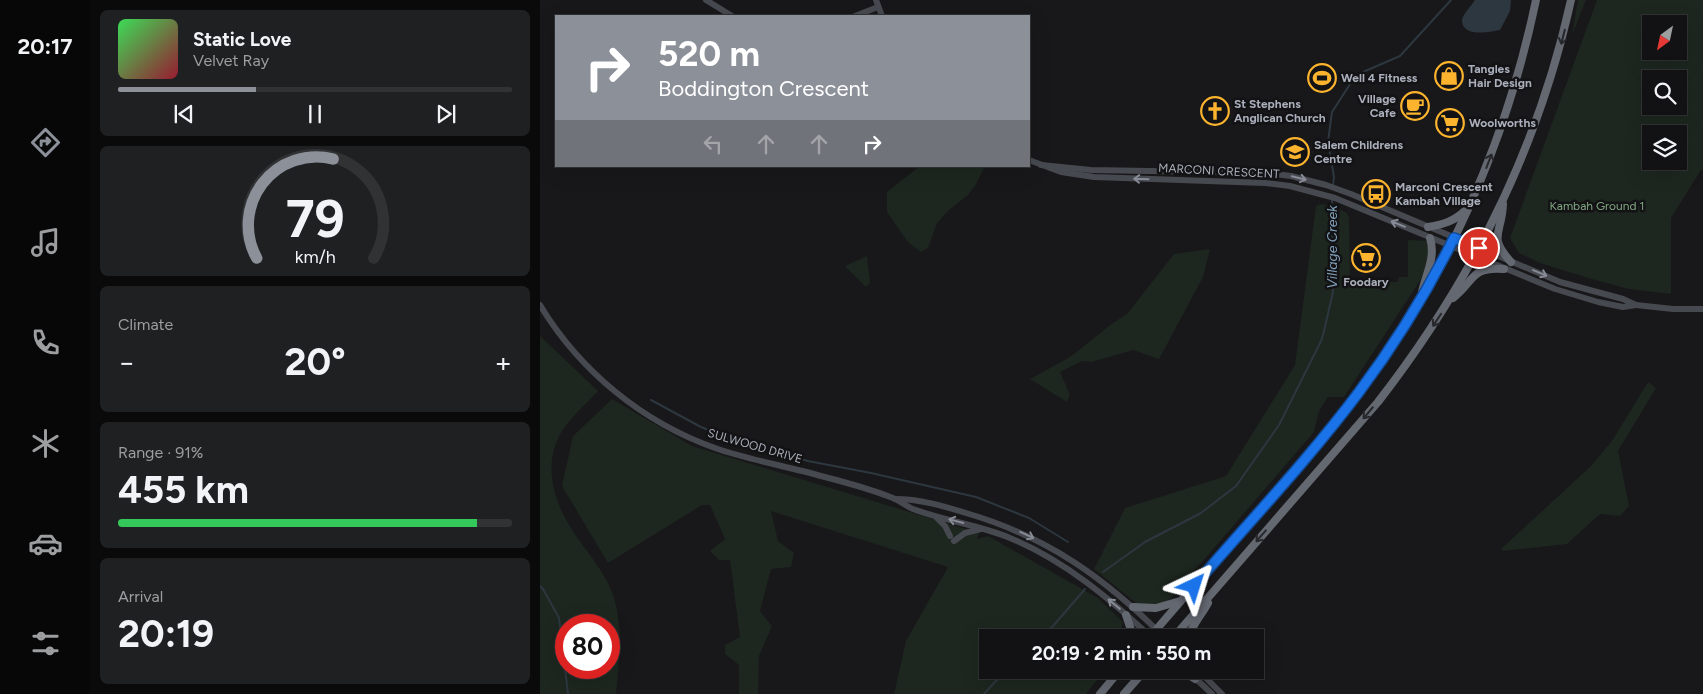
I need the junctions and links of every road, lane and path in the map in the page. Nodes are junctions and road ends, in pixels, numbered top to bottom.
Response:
1 (706, 0) edge
2 (1536, 0) edge
3 (1571, 0) edge
4 (877, 3) edge
5 (730, 15) edge
6 (857, 15) edge
7 (1030, 160) edge
8 (1042, 164) junction
9 (1503, 202) junction
10 (1469, 207) junction
11 (1428, 227) junction
12 (1430, 238) junction
13 (1454, 238) junction
14 (1449, 247) junction
15 (1479, 248) junction
16 (1474, 257) junction
17 (1512, 262) junction
18 (1504, 269) junction
19 (1421, 299) junction
20 (1450, 301) junction
21 (540, 305) edge
22 (1636, 305) junction
23 (1703, 309) edge
24 (894, 499) junction
25 (934, 515) junction
26 (984, 529) junction
27 (1216, 588) junction
28 (1182, 600) junction
29 (1133, 607) junction
30 (1126, 615) junction
31 (1131, 629) edge
32 (1141, 629) edge
33 (1156, 629) joint
34 (1181, 629) edge
35 (1191, 629) edge
36 (1111, 679) edge
37 (1112, 679) edge
38 (1137, 679) edge
39 (1195, 679) edge
40 (1207, 679) edge
41 (1108, 684) junction
42 (1100, 694) edge
43 (1124, 694) edge
44 (1212, 694) edge
45 (1222, 694) edge

1 - 5 street
10 -> 2 highway
3 -> 9 highway
4 - 6 street
7 - 8 street, MARCONI CRESCENT
8 -> 11 street, MARCONI CRESCENT
12 -> 8 street, MARCONI CRESCENT
9 - 15 highway
9 - 17 highway
10 - 11 highway
10 - 13 highway
11 - 13 street, MARCONI CRESCENT
12 - 14 street, MARCONI CRESCENT
12 - 19 highway
13 - 14 highway
13 - 15 street, MARCONI CRESCENT
14 - 16 street, MARCONI CRESCENT
14 - 19 highway
15 - 16 highway
15 - 17 street, MARCONI CRESCENT
16 - 18 street, MARCONI CRESCENT
16 - 20 highway
17 -> 22 street, MARCONI CRESCENT
18 - 20 highway
18 - 22 street, MARCONI CRESCENT
19 - 28 highway
20 -> 27 highway
21 - 24 street, SULWOOD DRIVE
22 - 23 street
24 - 25 street, SULWOOD DRIVE
24 -> 29 street, SULWOOD DRIVE
26 -> 25 street, SULWOOD DRIVE
25 - 26 street
30 -> 26 street, SULWOOD DRIVE
27 - 34 highway
27 - 35 highway
28 - 29 highway
28 - 33 highway
29 - 33 street, SULWOOD DRIVE
30 - 31 highway
30 - 32 street, SULWOOD DRIVE
36 - 41 highway
37 - 41 highway
38 - 43 highway
39 - 44 street
40 - 45 street
41 - 42 highway

